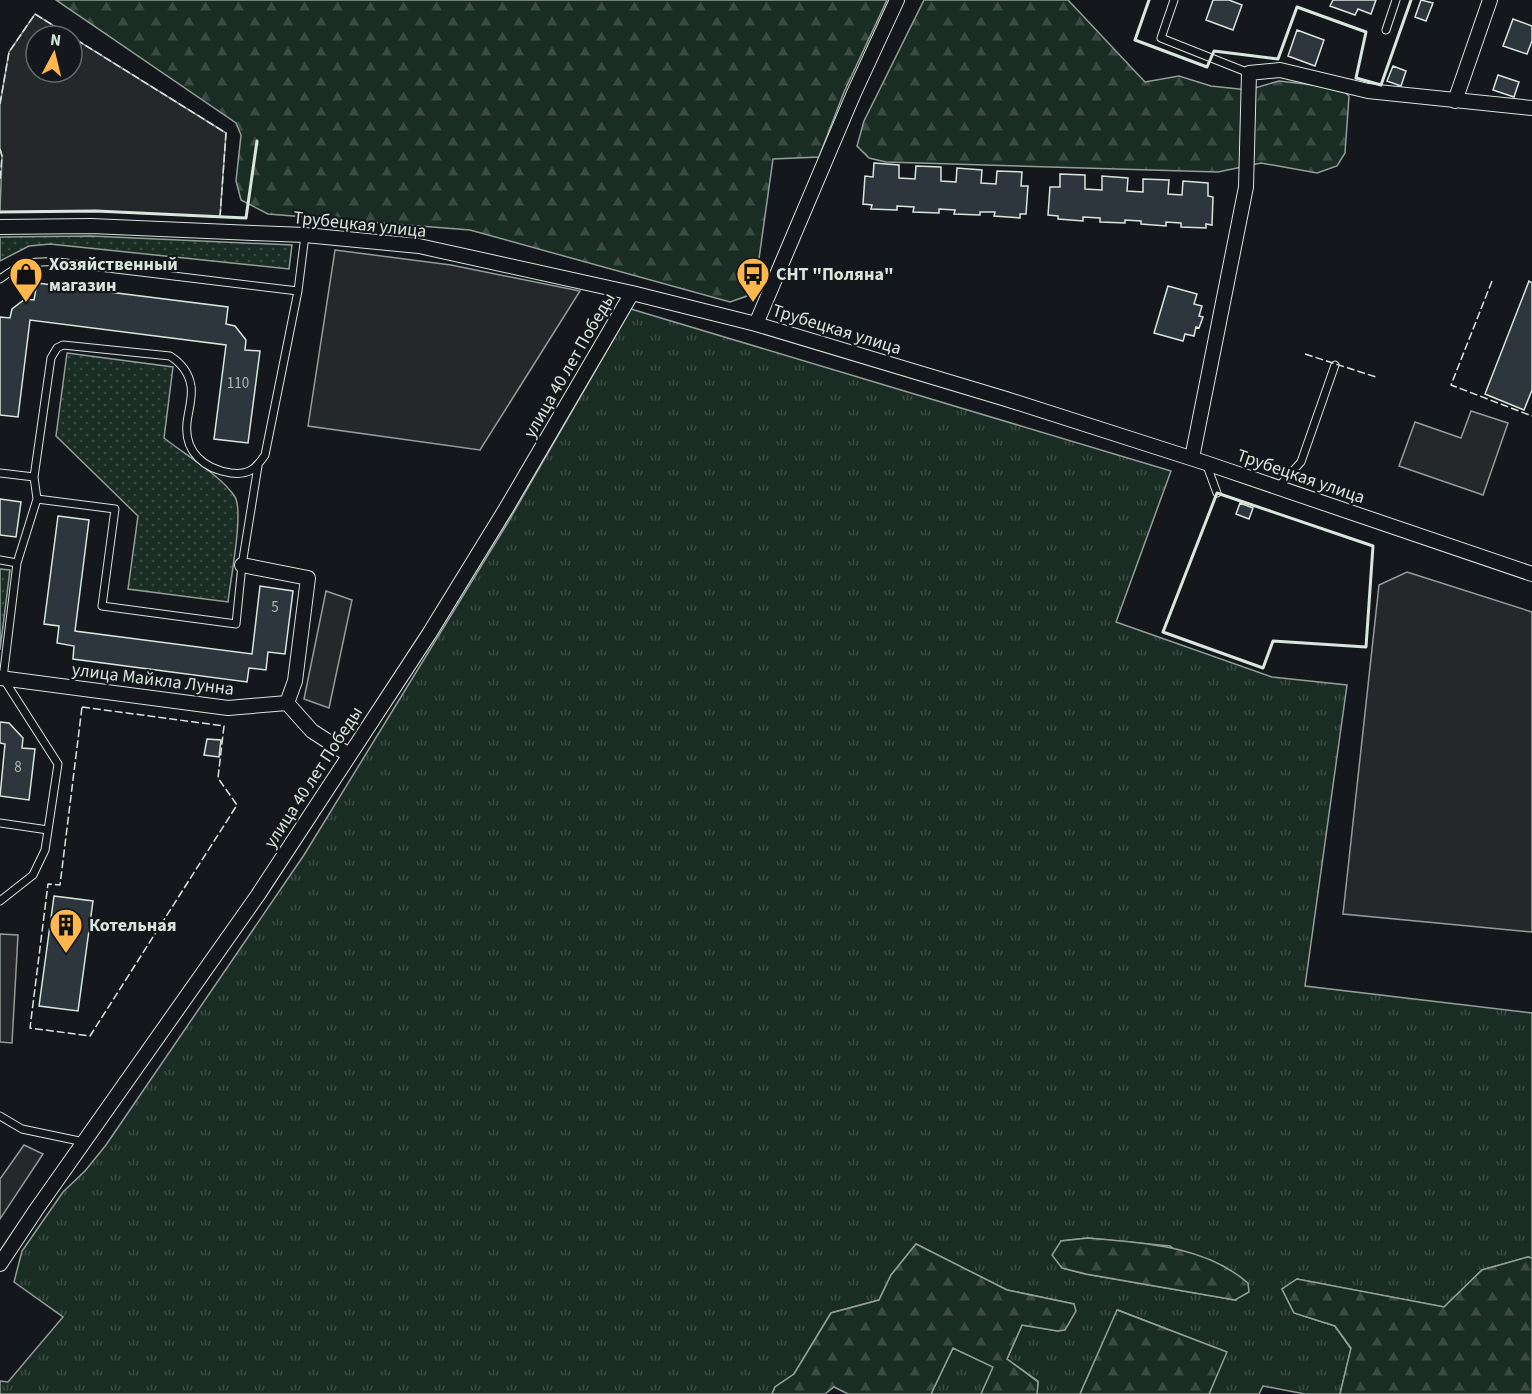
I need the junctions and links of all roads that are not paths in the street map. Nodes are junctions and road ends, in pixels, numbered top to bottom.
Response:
1 (897, 0) edge
2 (1174, 0) edge
3 (1396, 0) edge
4 (1490, 0) edge
5 (1386, 30) dead end
6 (1248, 73) junction
7 (1455, 101) junction
8 (1532, 108) edge
9 (0, 227) edge
10 (305, 235) junction
11 (0, 279) edge
12 (298, 291) junction
13 (632, 293) junction
14 (756, 324) junction
15 (1335, 365) dead end
16 (1199, 461) junction
17 (258, 466) junction
18 (0, 473) edge
19 (34, 477) junction
20 (1278, 487) junction
21 (1217, 493) dead end
22 (37, 499) junction
23 (0, 560) edge
24 (17, 563) junction
25 (242, 565) junction
26 (1532, 574) edge
27 (1, 678) edge
28 (287, 703) junction
29 (349, 755) junction
30 (0, 823) edge
31 (48, 830) junction
32 (0, 901) edge
33 (0, 1116) edge
34 (84, 1142) junction
35 (0, 1264) edge

1 - 14 street
2 - 6 lane
3 - 5 lane
4 - 7 street
6 - 7 street
6 - 16 street
7 - 8 street
9 - 10 street, Трубецкая улица
10 - 12 lane
10 - 13 street, Трубецкая улица
11 - 12 lane
12 - 17 lane
13 - 14 street, Трубецкая улица
13 - 29 street, улица 40 лет Победы
14 - 16 street, Трубецкая улица
15 - 20 lane
16 - 20 street, Трубецкая улица
16 - 21 lane
17 - 19 lane
17 - 25 lane
18 - 19 lane
19 - 22 lane
20 - 26 street, Трубецкая улица
22 - 24 lane
22 - 25 lane
23 - 24 lane
24 - 27 lane
25 - 28 street
27 - 28 street, улица Майкла Лунна
27 - 31 lane
28 - 29 street
29 - 34 street, улица 40 лет Победы
30 - 31 lane
31 - 32 lane
33 - 34 lane
34 - 35 street, улица 40 лет Победы

